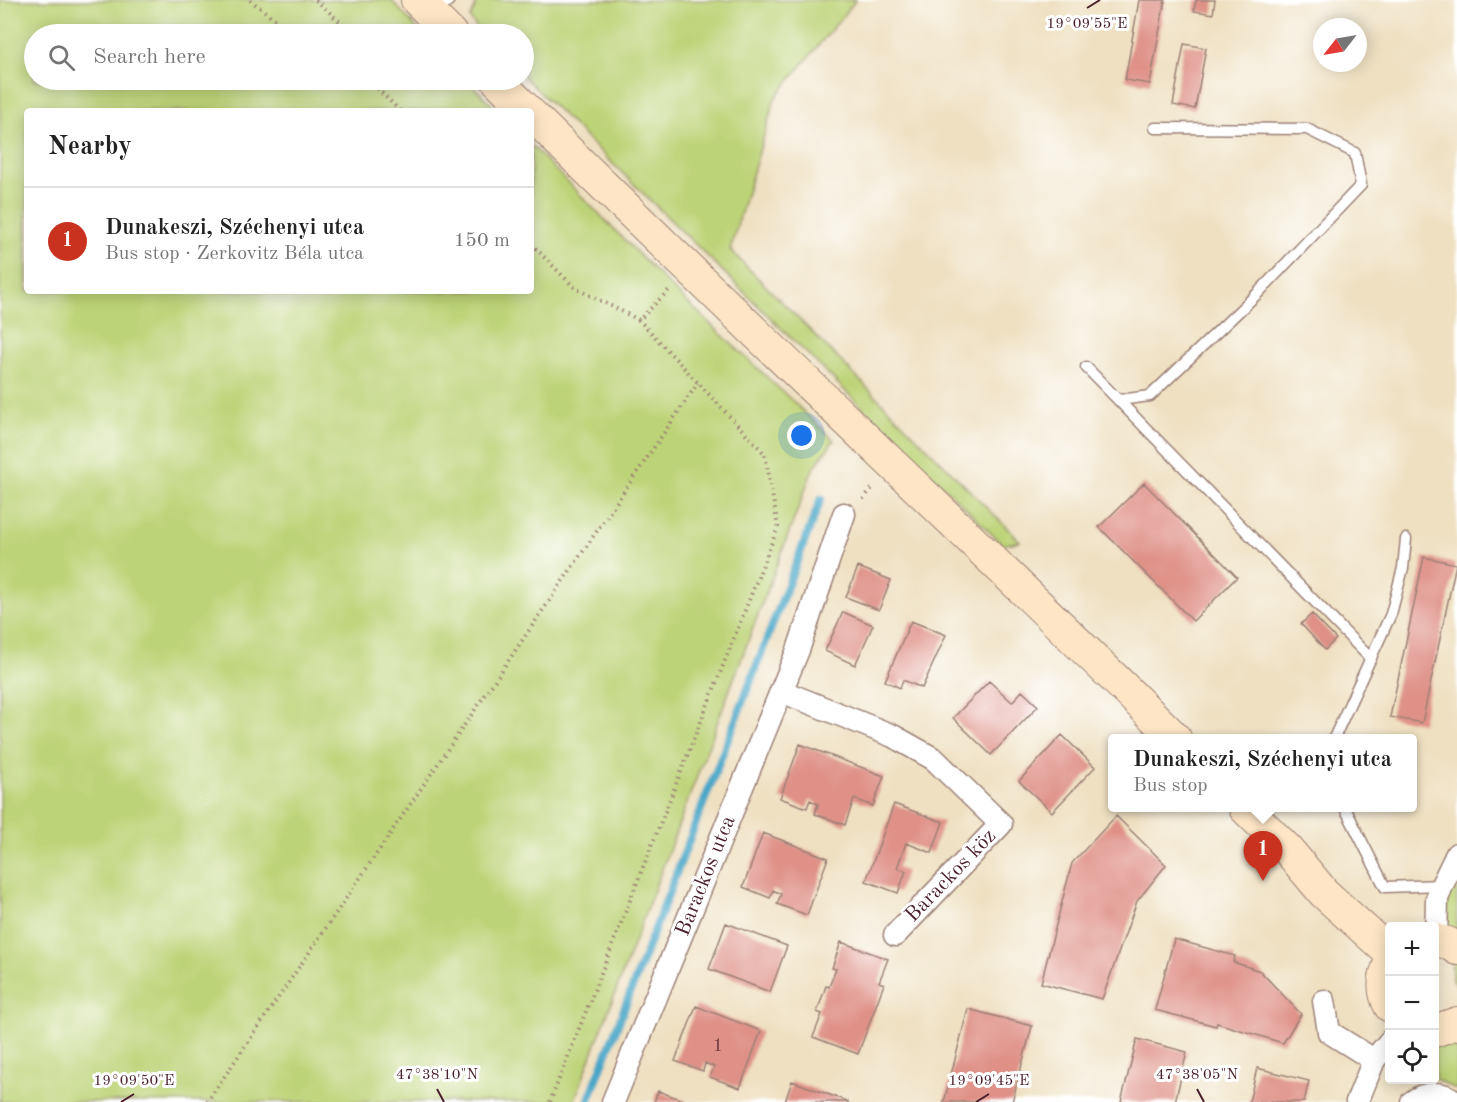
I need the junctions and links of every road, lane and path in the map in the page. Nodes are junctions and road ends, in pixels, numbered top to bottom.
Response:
1 (250, 0) edge
2 (316, 0) edge
3 (281, 24) edge
4 (342, 24) edge
5 (379, 90) edge
6 (507, 90) edge
7 (397, 108) edge
8 (526, 108) edge
9 (534, 116) edge
10 (1155, 128) dead end
11 (534, 247) edge
12 (690, 268) junction
13 (639, 320) junction
14 (1086, 367) dead end
15 (698, 383) junction
16 (1119, 400) junction
17 (893, 465) junction
18 (844, 514) joint
19 (1406, 539) dead end
20 (1371, 659) junction
21 (781, 691) junction
22 (1172, 734) edge
23 (1336, 734) edge
24 (1250, 812) edge
25 (1348, 812) edge
26 (1457, 854) edge
27 (1442, 885) junction
28 (895, 935) dead end
29 (1443, 943) edge
30 (1385, 949) edge
31 (1324, 1001) dead end
32 (1457, 1023) edge
33 (1439, 1028) edge
34 (1385, 1046) edge
35 (1374, 1060) junction
36 (1414, 1100) edge
37 (207, 1102) edge
38 (550, 1102) edge
39 (613, 1102) edge
40 (1357, 1102) edge
41 (1455, 1102) edge

1 - 3 path
2 - 4 path
5 - 7 path
6 - 8 street
9 - 12 street
10 - 16 lane
11 - 13 path
12 - 13 path
12 - 17 street
13 - 15 path
14 - 16 lane
15 - 37 path
15 - 38 path
16 - 20 lane
17 - 18 path
17 - 22 street
18 - 21 street, Barackos utca
19 - 20 lane
20 - 23 lane
21 - 28 street, Barackos köz
21 - 39 street, Barackos utca
24 - 30 street
25 - 27 lane
26 - 27 street
27 - 29 street
31 - 35 street
32 - 33 street
34 - 35 street
35 - 40 street
36 - 41 street

